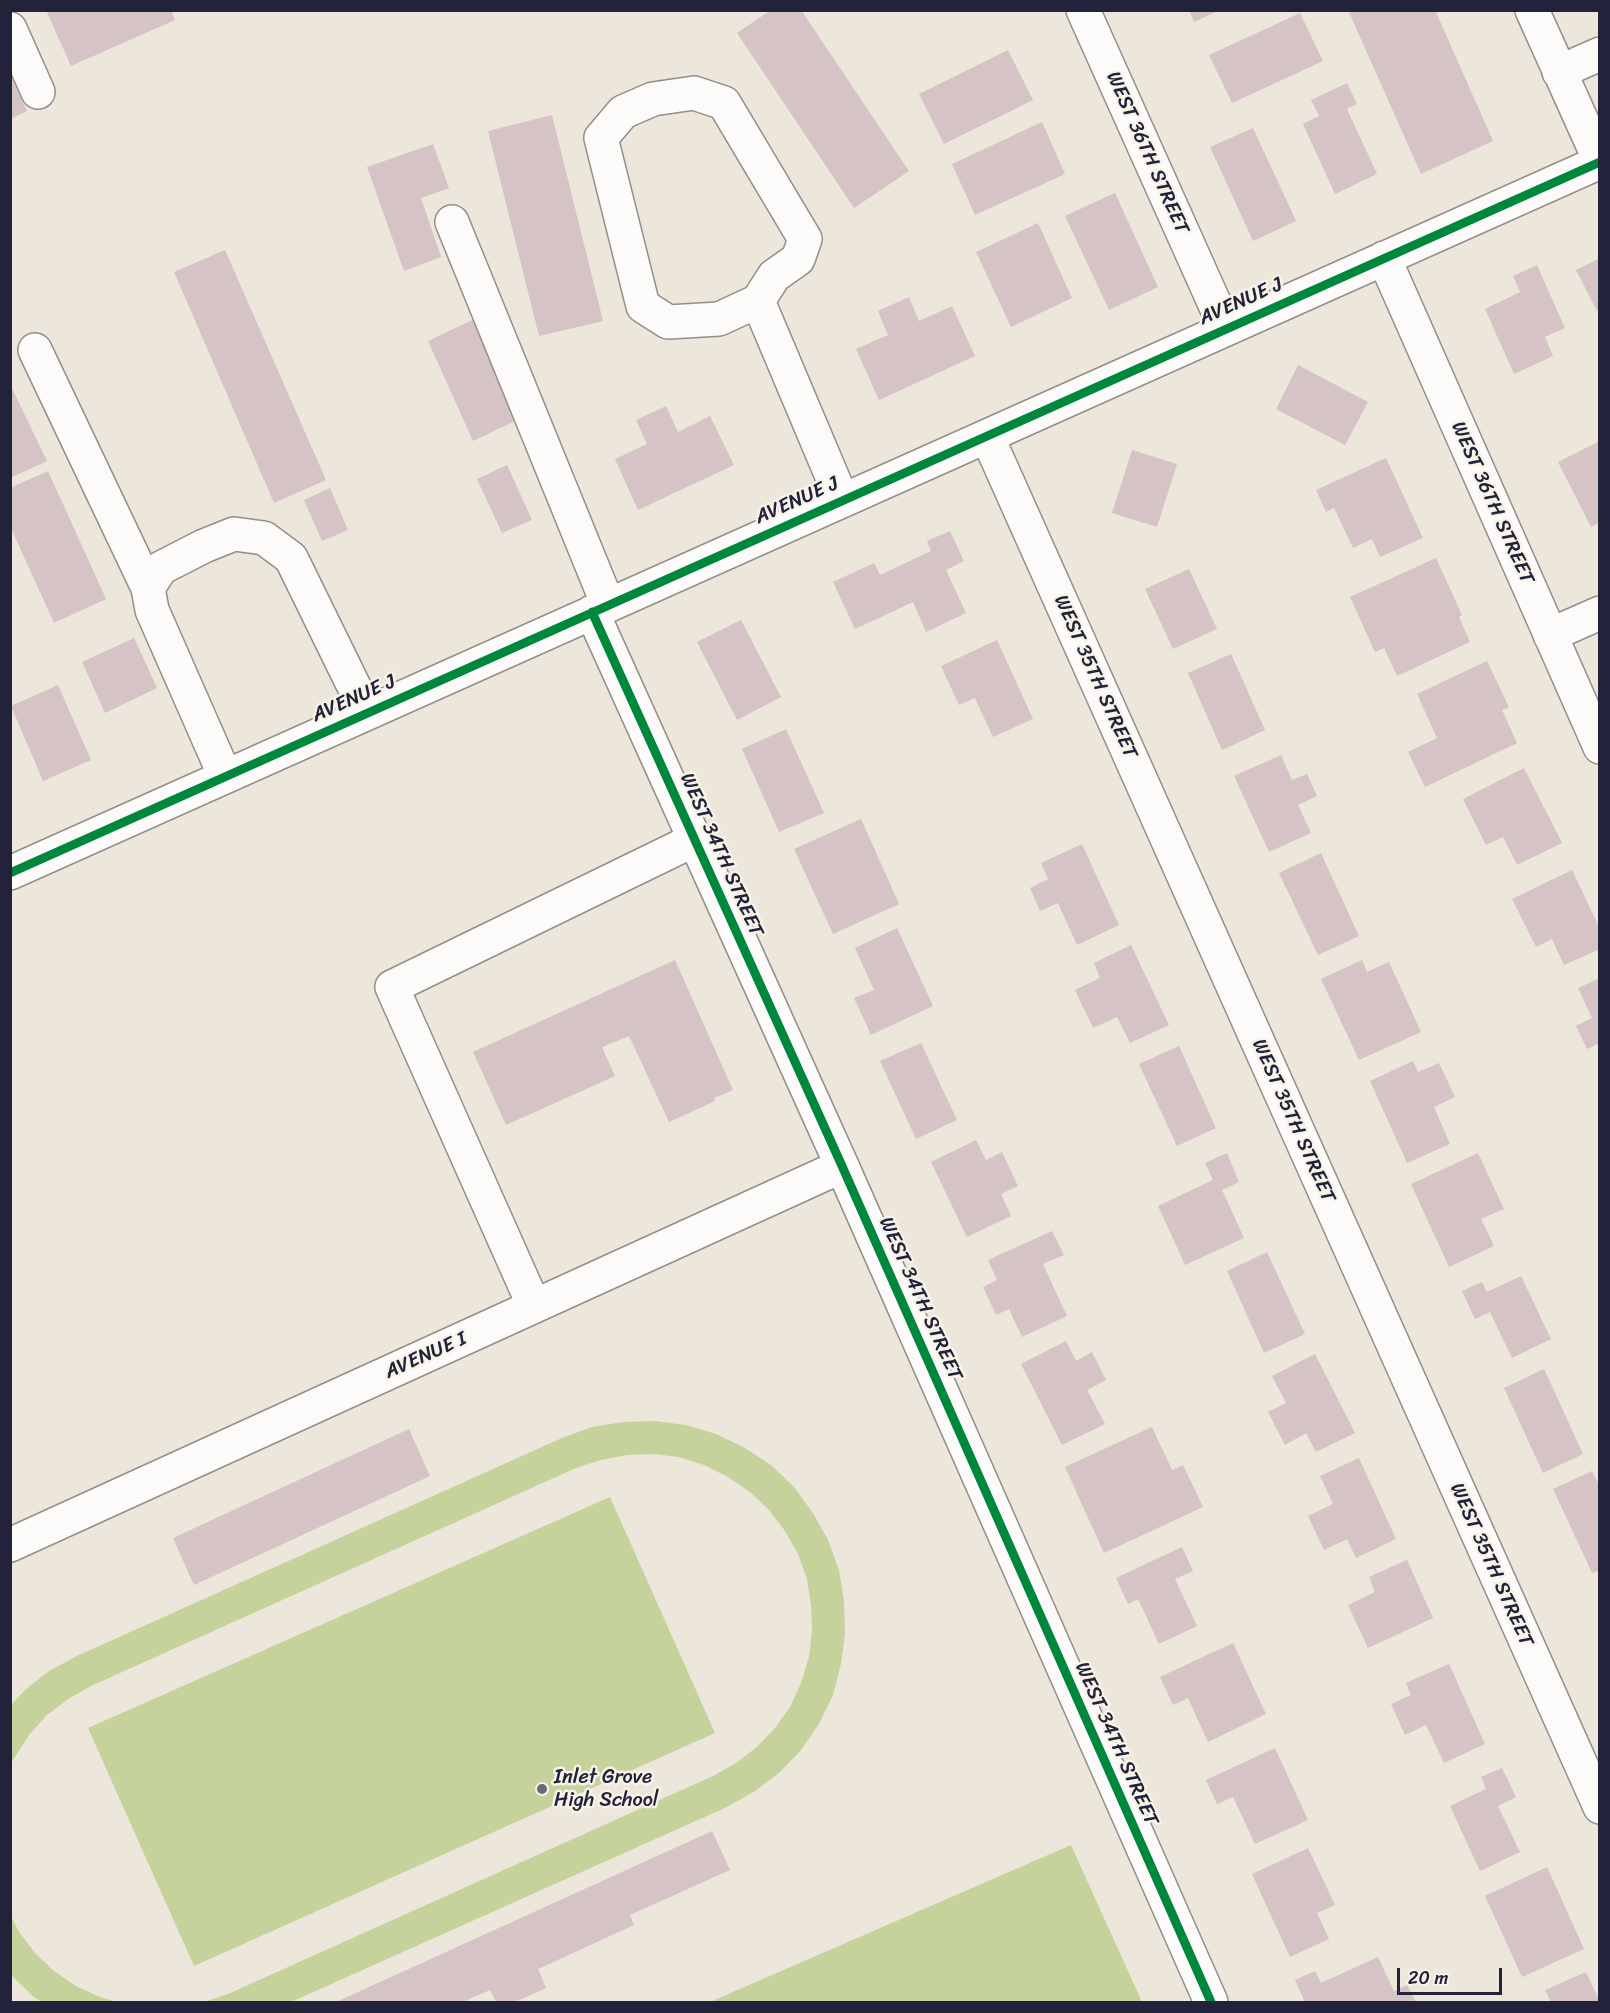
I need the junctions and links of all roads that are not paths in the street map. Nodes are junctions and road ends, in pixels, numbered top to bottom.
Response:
1 (1083, 10) edge
2 (1532, 10) edge
3 (10, 29) edge
4 (1599, 54) edge
5 (1559, 72) junction
6 (38, 92) dead end
7 (1599, 161) edge
8 (452, 222) dead end
9 (1384, 258) junction
10 (758, 301) junction
11 (1226, 329) junction
12 (34, 350) dead end
13 (987, 436) junction
14 (842, 500) junction
15 (148, 588) junction
16 (600, 608) junction
17 (1599, 613) edge
18 (1550, 635) junction
19 (367, 712) junction
20 (1599, 747) edge
21 (225, 776) junction
22 (694, 840) junction
23 (11, 872) edge
24 (842, 1167) junction
25 (534, 1306) junction
26 (10, 1545) edge
27 (1599, 1806) edge
28 (1211, 2002) edge

1 - 11 street, WEST 36TH STREET
2 - 5 street
3 - 6 street
4 - 5 street
5 - 7 street
7 - 9 street, AVENUE J
8 - 16 street, WEST 34TH STREET
9 - 11 street, AVENUE J
9 - 18 street, WEST 36TH STREET
10 - 10 street
10 - 14 street
11 - 13 street, AVENUE J
12 - 15 street
13 - 14 street, AVENUE J
13 - 27 street, WEST 35TH STREET
14 - 16 street, AVENUE J
15 - 19 street
15 - 21 street
16 - 19 street, AVENUE J
16 - 22 street, WEST 34TH STREET
17 - 18 street
18 - 20 street, WEST 36TH STREET
19 - 21 street, AVENUE J
21 - 23 street, AVENUE J
22 - 24 street, WEST 34TH STREET
22 - 25 street
24 - 25 street, AVENUE I
24 - 28 street, WEST 34TH STREET
25 - 26 street, AVENUE I

